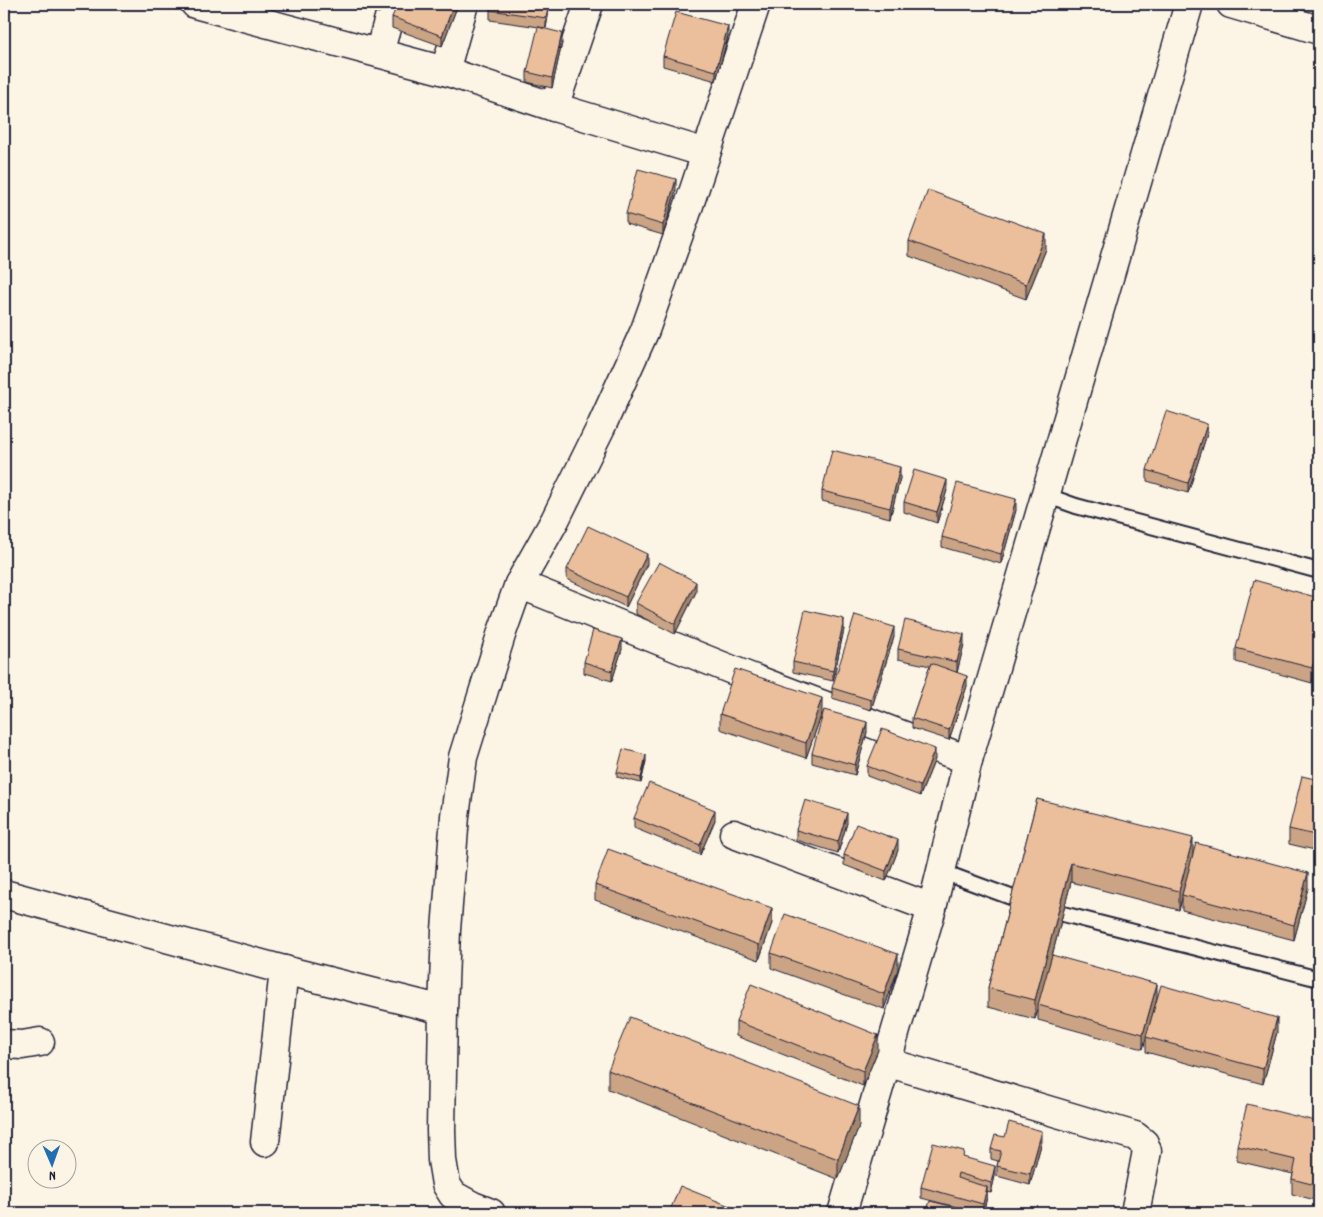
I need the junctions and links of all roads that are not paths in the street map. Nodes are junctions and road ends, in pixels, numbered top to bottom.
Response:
1 (393, 4) edge
2 (464, 4) edge
3 (589, 4) edge
4 (756, 4) edge
5 (1189, 4) edge
6 (1231, 4) edge
7 (211, 6) edge
8 (1319, 30) edge
9 (379, 53) junction
10 (445, 71) junction
11 (554, 107) junction
12 (706, 153) junction
13 (1045, 495) junction
14 (1319, 571) edge
15 (519, 584) junction
16 (968, 760) junction
17 (734, 834) dead end
18 (940, 871) junction
19 (4, 894) edge
20 (1016, 898) edge
21 (932, 908) junction
22 (1063, 914) edge
23 (284, 970) junction
24 (1319, 978) edge
25 (443, 1010) junction
26 (40, 1042) dead end
27 (4, 1044) edge
28 (886, 1062) junction
29 (265, 1142) dead end
30 (491, 1213) edge
31 (842, 1213) edge
32 (1135, 1213) edge

1 - 9 street
2 - 10 street
3 - 11 street
4 - 12 street
5 - 13 street
6 - 8 street
7 - 9 street
9 - 10 street
10 - 11 street
11 - 12 street
12 - 15 street
13 - 14 lane
13 - 16 street
15 - 16 street
15 - 25 street
16 - 18 street
17 - 21 street
18 - 20 lane
18 - 21 street
19 - 23 street
21 - 28 street
22 - 24 lane
23 - 25 street
23 - 29 street
25 - 30 street
26 - 27 street
28 - 31 street
28 - 32 street

